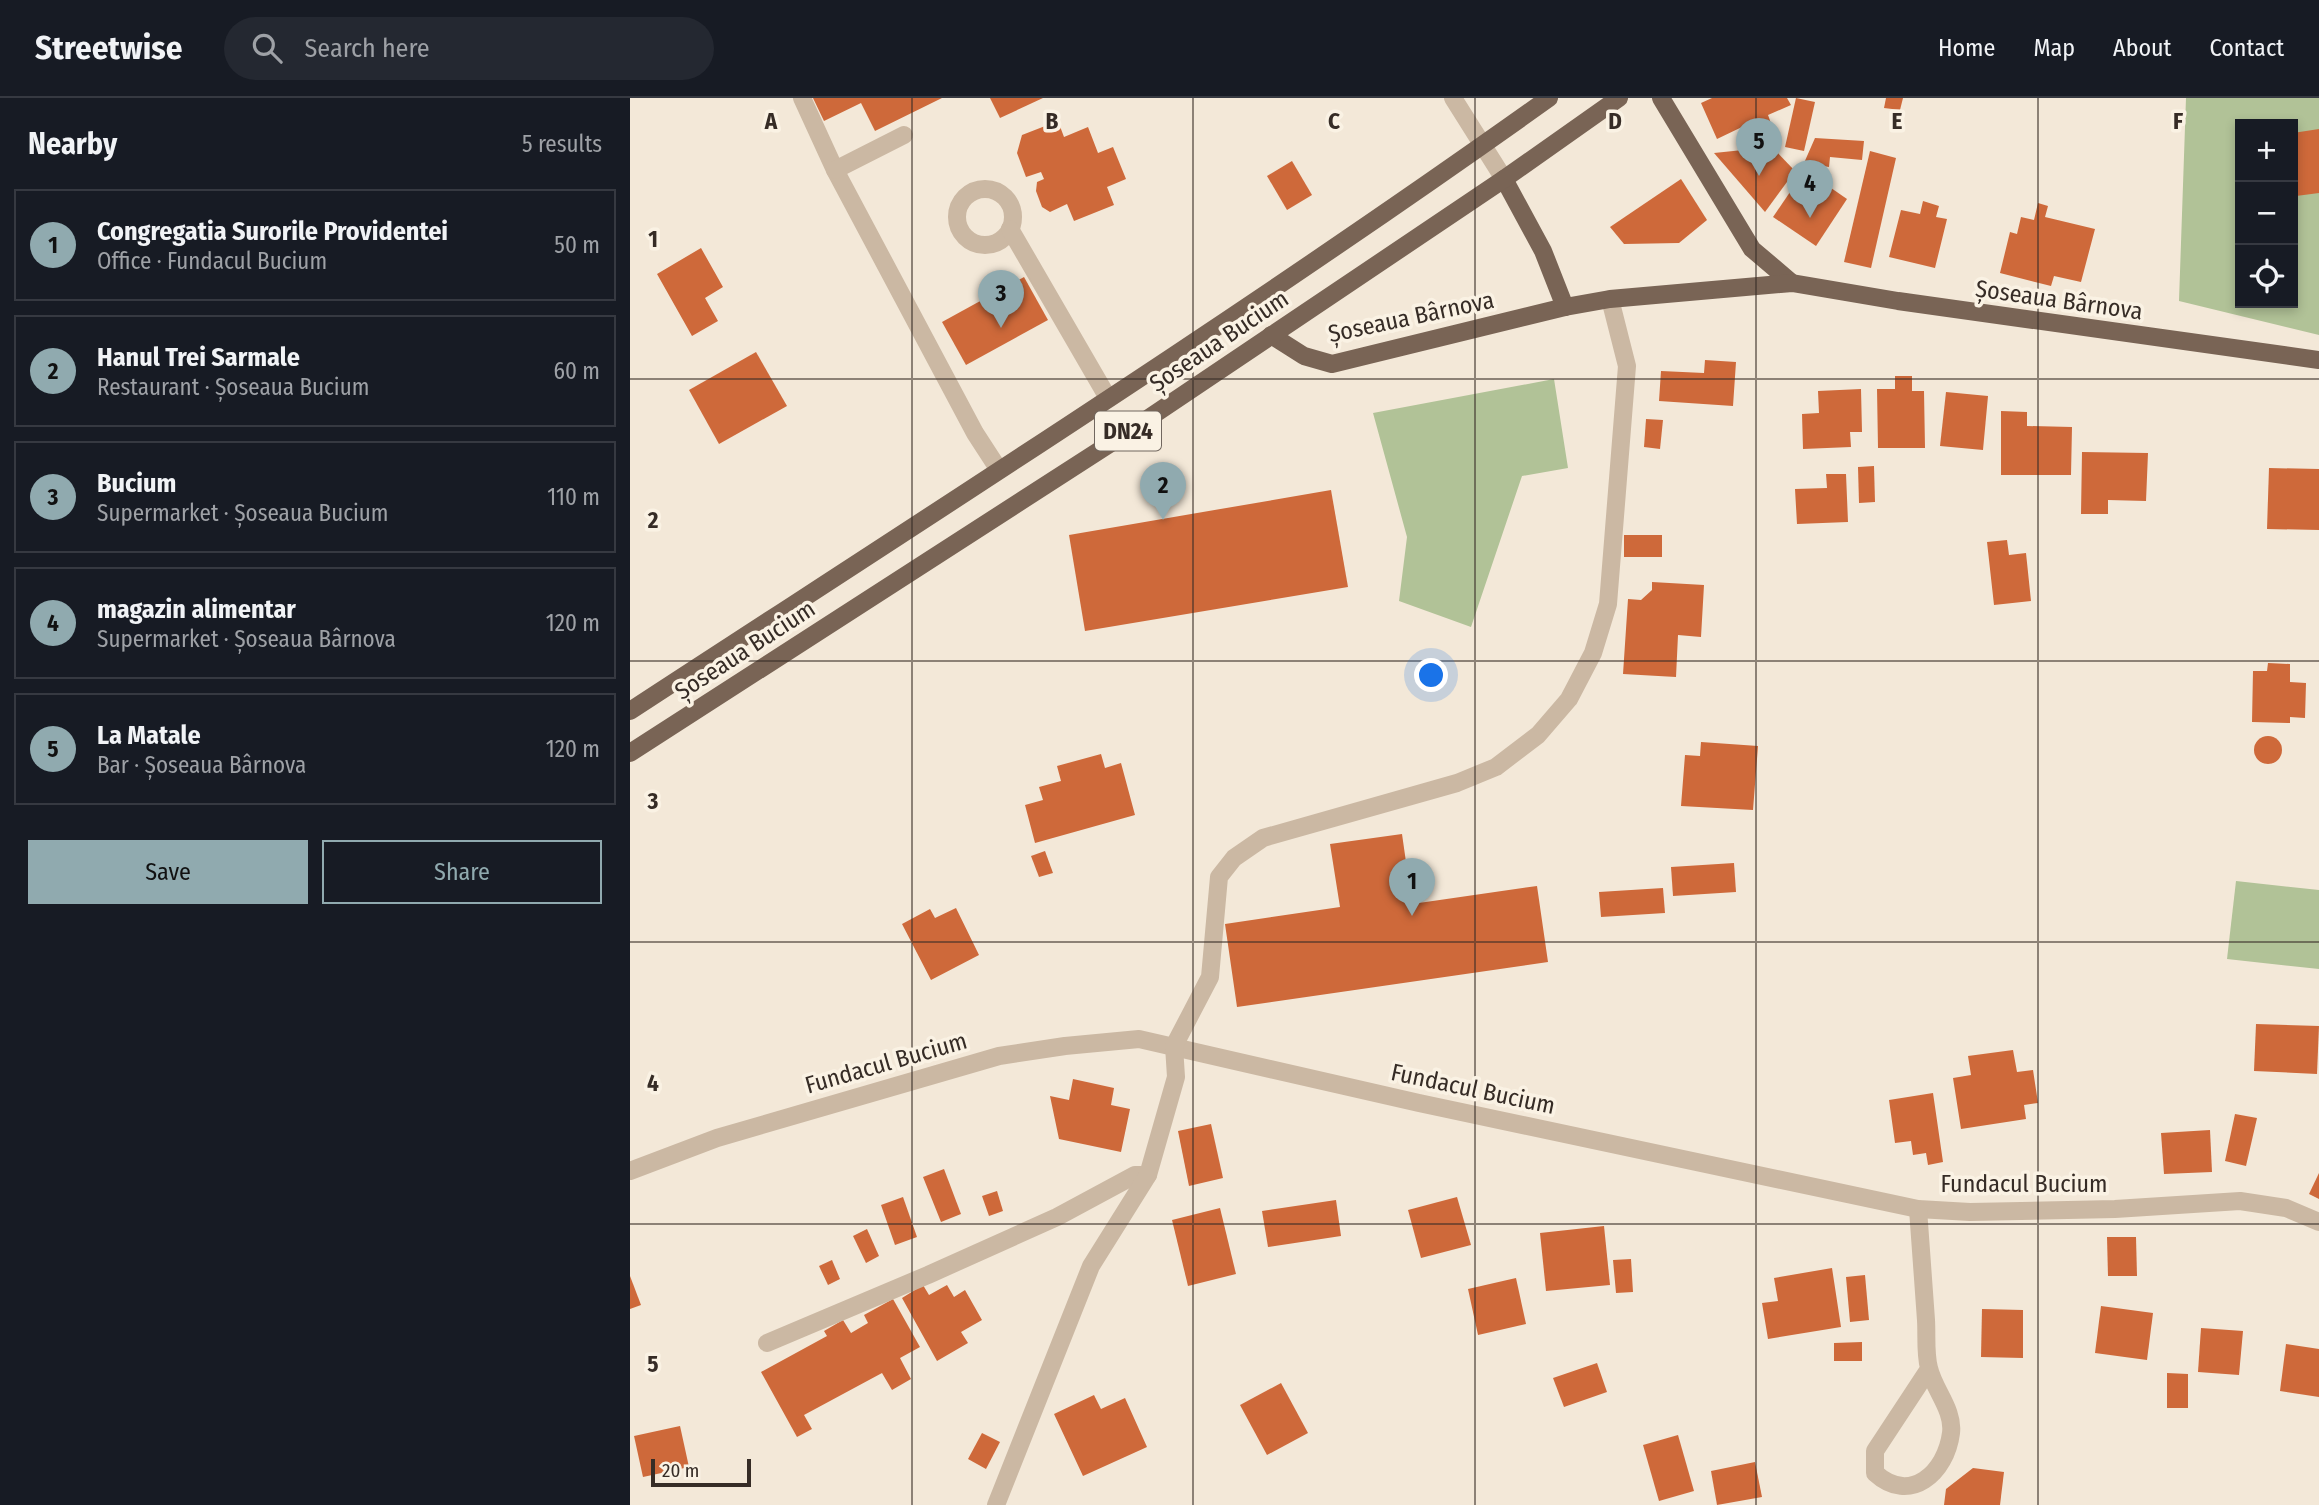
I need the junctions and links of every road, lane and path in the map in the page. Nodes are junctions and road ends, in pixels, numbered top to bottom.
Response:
1 (802, 98) edge
2 (1453, 98) edge
3 (1549, 98) edge
4 (1619, 98) edge
5 (1661, 98) edge
6 (904, 135) dead end
7 (1483, 145) junction
8 (835, 170) junction
9 (1504, 178) junction
10 (1010, 229) dead end
11 (1792, 283) junction
12 (1610, 299) junction
13 (1565, 307) junction
14 (1271, 335) junction
15 (2319, 360) edge
16 (1108, 398) junction
17 (999, 470) junction
18 (630, 711) edge
19 (630, 753) edge
20 (1174, 1046) junction
21 (630, 1171) edge
22 (1148, 1175) junction
23 (1918, 1209) junction
24 (2319, 1222) edge
25 (767, 1343) dead end
26 (1929, 1369) junction
27 (996, 1505) edge

1 - 8 street
2 - 7 street
3 - 7 main road, Șoseaua Bucium / DN24
4 - 9 main road, Șoseaua Bucium / DN24
5 - 11 main road
6 - 8 street
7 - 9 street
7 - 16 main road, Șoseaua Bucium / DN24
8 - 17 street
9 - 13 main road
9 - 14 main road, Șoseaua Bucium / DN24
10 - 16 street
11 - 12 main road, Șoseaua Bârnova
11 - 15 main road, Șoseaua Bârnova
12 - 13 main road, Șoseaua Bârnova
12 - 20 street
13 - 14 main road, Șoseaua Bârnova
14 - 19 main road, Șoseaua Bucium / DN24
16 - 17 main road, Șoseaua Bucium / DN24
17 - 18 main road, Șoseaua Bucium / DN24
20 - 21 street, Fundacul Bucium
20 - 22 street
20 - 23 street, Fundacul Bucium
22 - 25 street
22 - 27 street
23 - 24 street, Fundacul Bucium
23 - 26 street
26 - 26 street

